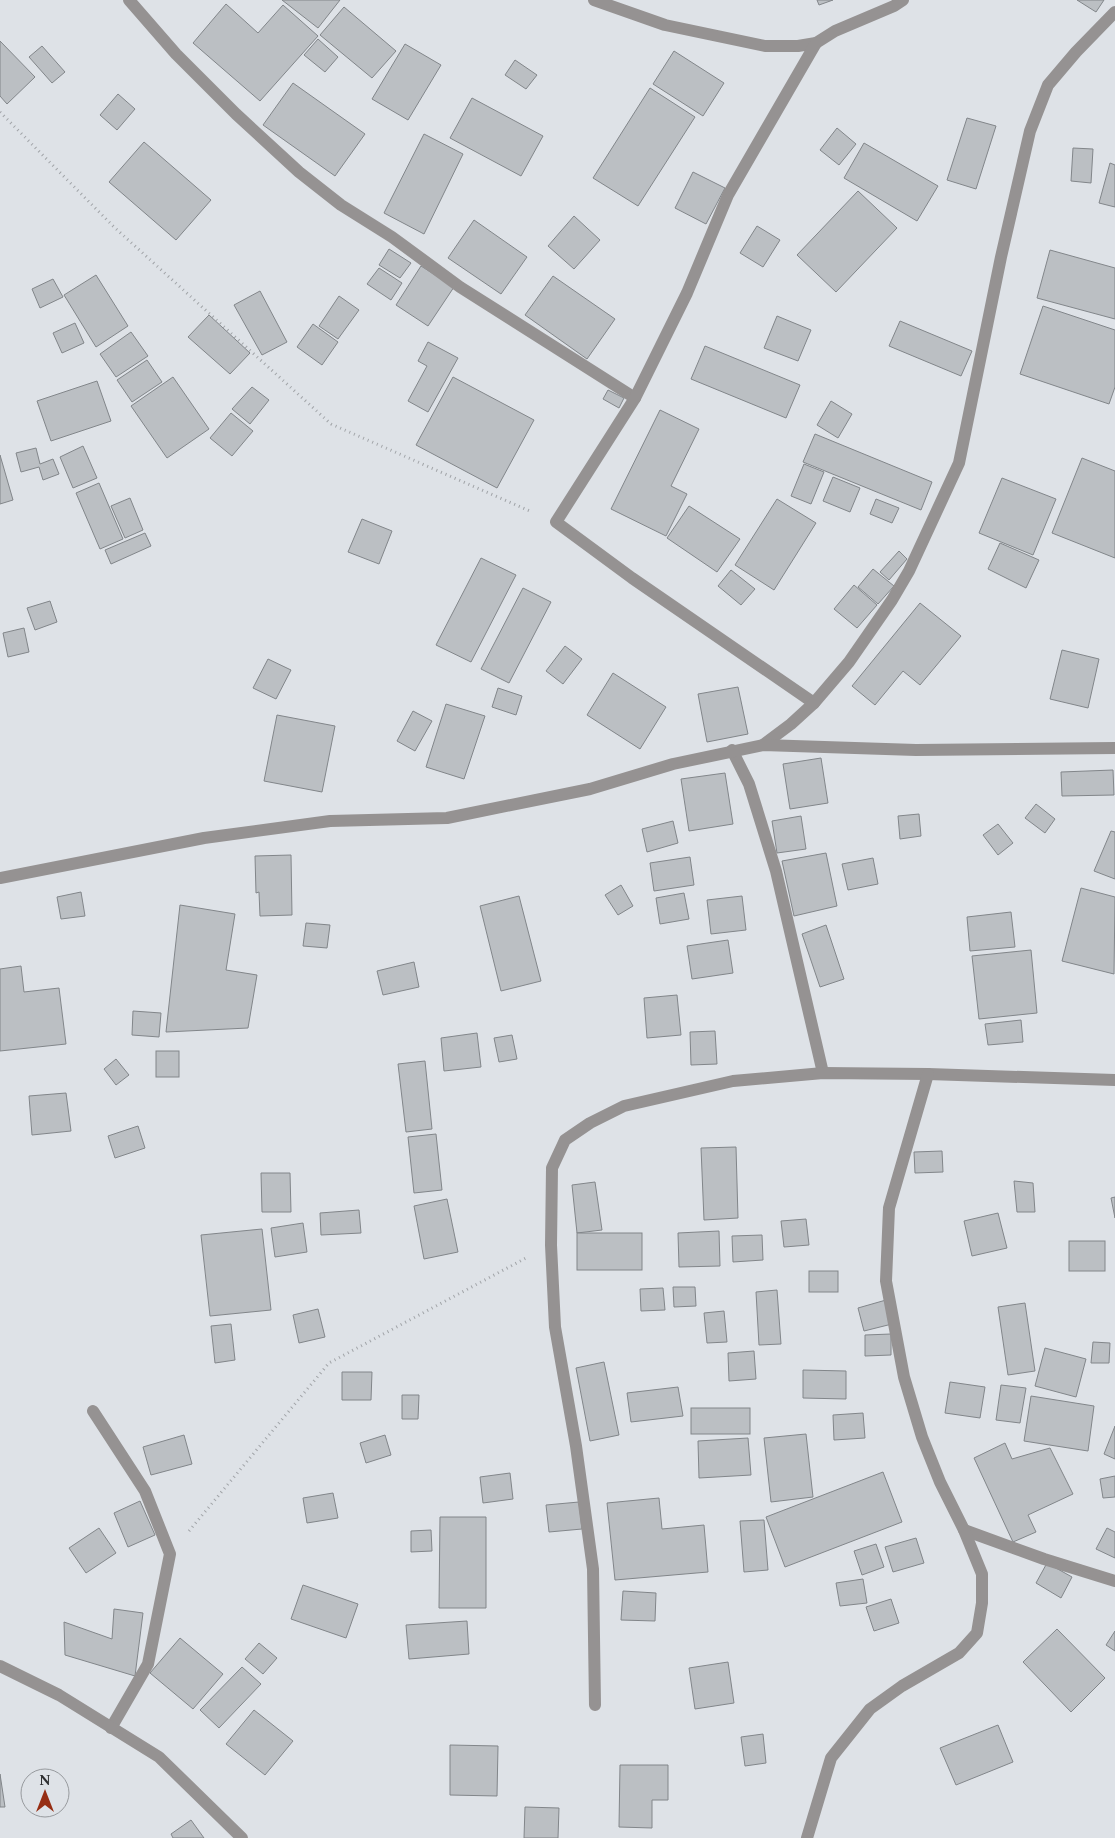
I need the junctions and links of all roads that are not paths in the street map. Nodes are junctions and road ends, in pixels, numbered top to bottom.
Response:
1 (129, 0) edge
2 (594, 0) edge
3 (903, 0) edge
4 (1115, 12) edge
5 (816, 43) junction
6 (635, 398) junction
7 (814, 703) junction
8 (763, 745) junction
9 (1115, 748) edge
10 (732, 750) junction
11 (0, 878) edge
12 (823, 1074) junction
13 (928, 1074) junction
14 (1115, 1080) edge
15 (93, 1411) dead end
16 (964, 1530) junction
17 (1115, 1581) edge
18 (0, 1666) edge
19 (595, 1705) dead end
20 (111, 1728) junction
21 (242, 1838) edge
22 (807, 1838) edge

1 - 6 street
2 - 5 street
3 - 5 street
4 - 7 street
5 - 6 street
6 - 7 street
7 - 8 street
8 - 9 street
8 - 10 street
10 - 11 street
10 - 12 street
12 - 13 street
12 - 19 street
13 - 14 street
13 - 16 street
15 - 20 street
16 - 17 street
16 - 22 street
18 - 20 street
20 - 21 street

